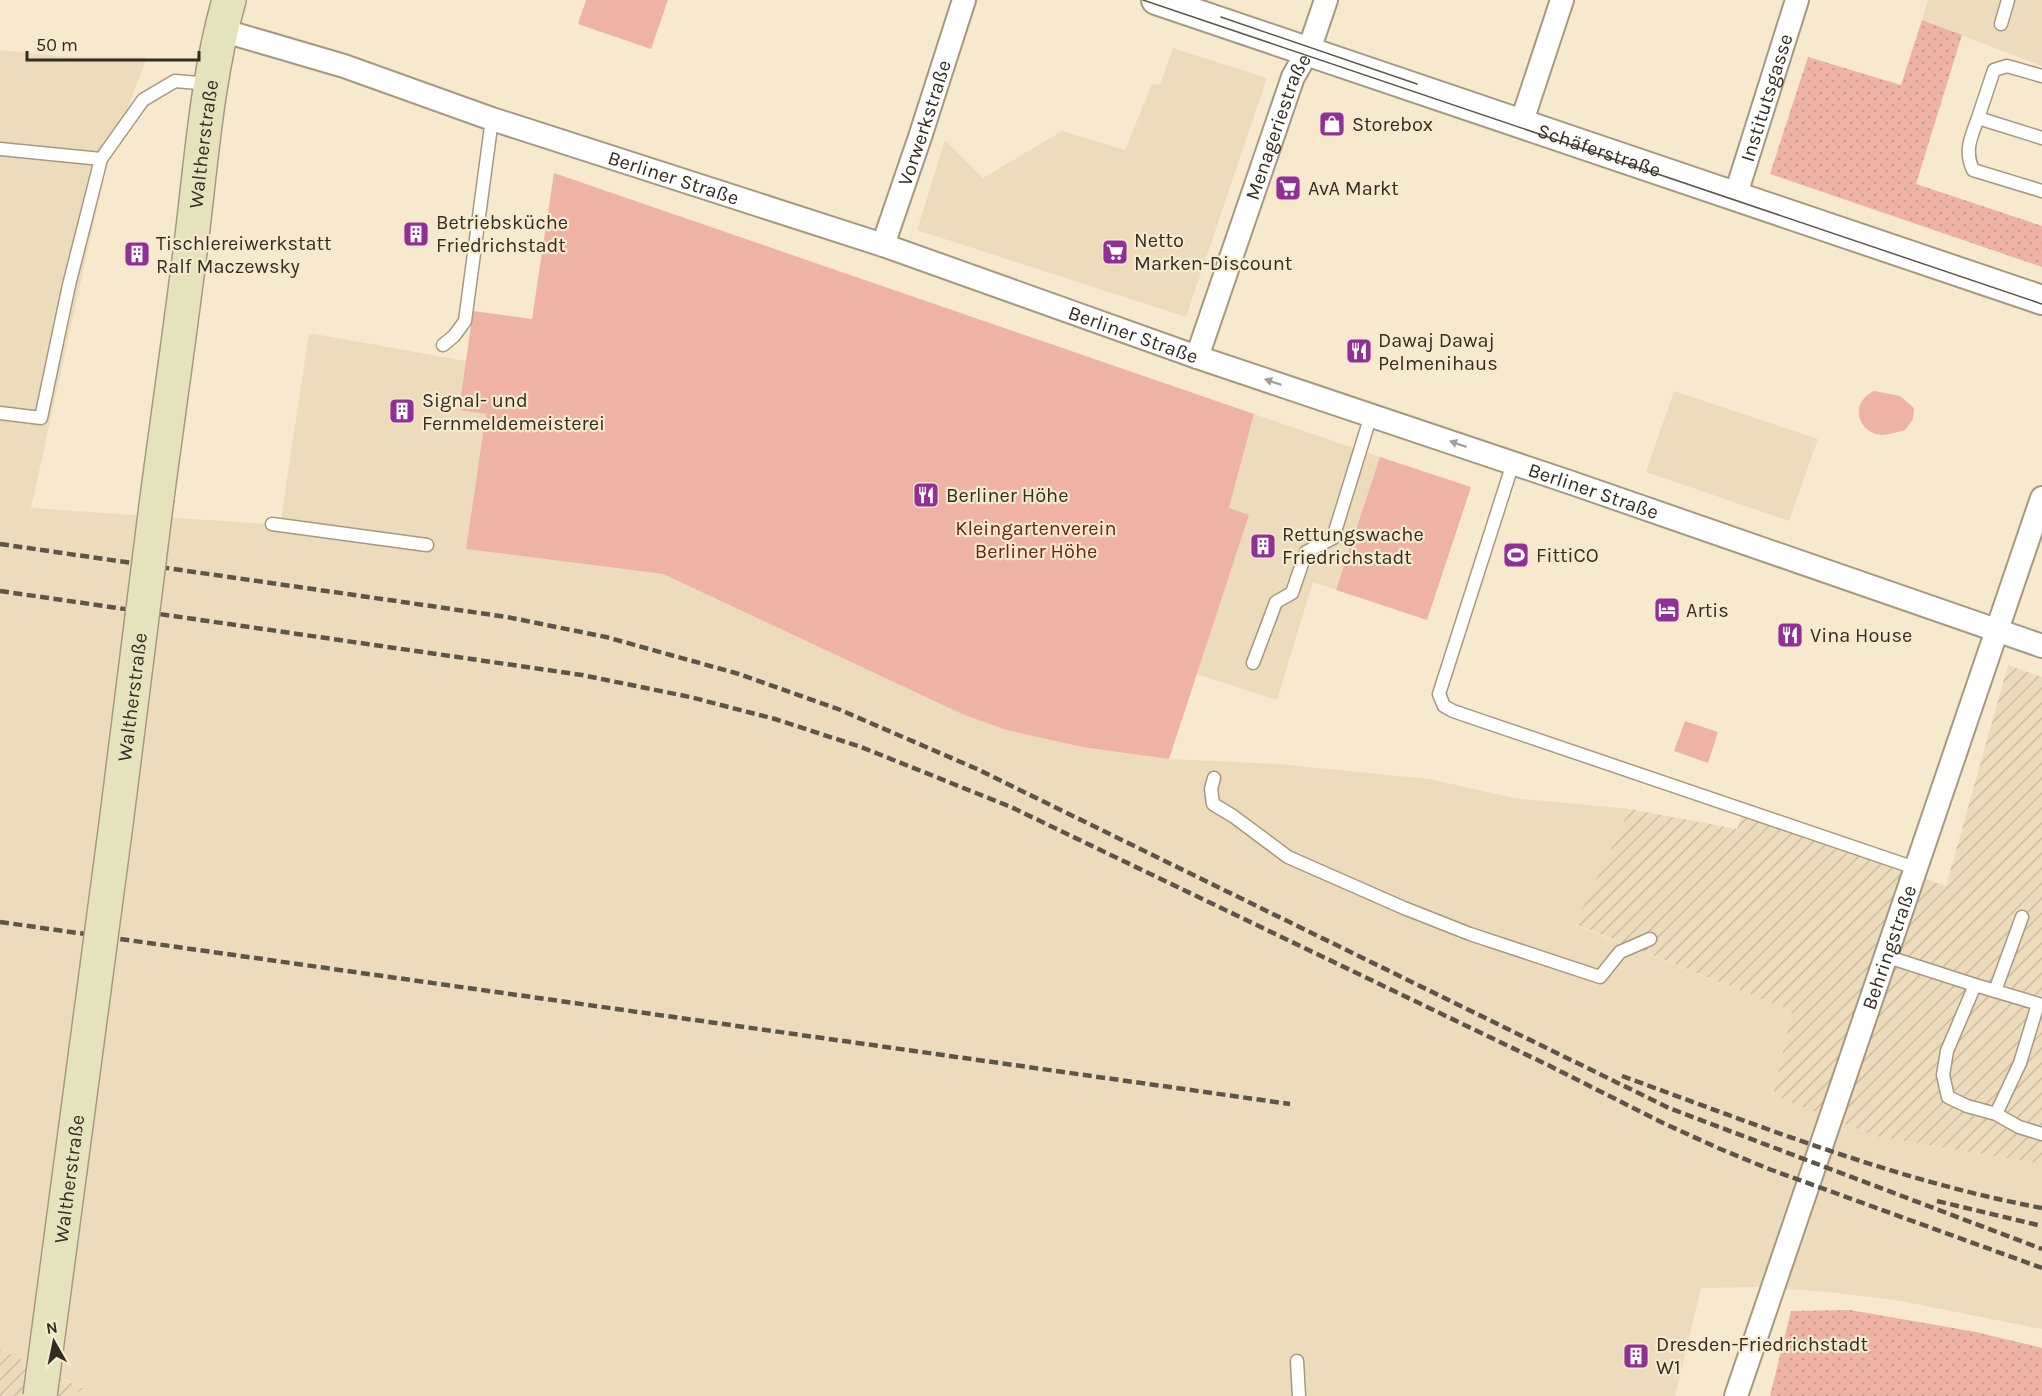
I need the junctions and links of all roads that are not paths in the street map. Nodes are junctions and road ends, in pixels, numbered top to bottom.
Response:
1 (964, 0) edge
2 (1156, 0) edge
3 (1326, 0) edge
4 (1562, 0) edge
5 (1797, 0) edge
6 (2008, 0) edge
7 (225, 15) edge
8 (2001, 24) dead end
9 (1308, 52) junction
10 (2042, 76) edge
11 (211, 84) junction
12 (1978, 118) junction
13 (492, 119) junction
14 (1521, 124) junction
15 (2042, 138) edge
16 (0, 149) edge
17 (101, 159) junction
18 (2042, 191) edge
19 (1735, 197) junction
20 (883, 245) junction
21 (2042, 300) edge
22 (443, 345) dead end
23 (1197, 357) junction
24 (0, 413) edge
25 (1371, 415) junction
26 (1513, 463) junction
27 (2042, 498) edge
28 (272, 524) dead end
29 (427, 545) dead end
30 (1997, 630) junction
31 (2042, 646) edge
32 (1253, 663) dead end
33 (1214, 778) dead end
34 (1915, 868) junction
35 (2022, 916) dead end
36 (1650, 939) dead end
37 (1886, 956) junction
38 (1975, 985) junction
39 (1995, 991) junction
40 (2040, 1004) edge
41 (1996, 1114) junction
42 (2042, 1134) edge
43 (1297, 1361) dead end
44 (40, 1396) edge
45 (1299, 1396) edge
46 (1736, 1396) edge

1 - 20 street, Vorwerkstraße
2 - 9 street, Schäferstraße
3 - 9 street, Menageriestraße
4 - 14 street
5 - 19 street, Institutsgasse
6 - 8 lane
7 - 11 main road, Waltherstraße
7 - 13 street, Berliner Straße
9 - 14 street, Schäferstraße
9 - 23 street, Menageriestraße
10 - 12 lane
11 - 17 lane
11 - 44 main road, Waltherstraße, bridge
12 - 15 lane
12 - 18 lane
13 - 20 street, Berliner Straße
13 - 22 lane
14 - 19 street, Schäferstraße
16 - 17 lane
17 - 24 lane
19 - 21 street, Schäferstraße
20 - 23 street, Berliner Straße
25 -> 23 street, Berliner Straße
26 -> 25 street, Berliner Straße
25 - 32 lane
26 - 30 street, Berliner Straße
26 - 34 lane
27 - 30 street, Behringstraße
28 - 29 lane
30 - 31 street, Berliner Straße
30 - 34 street, Behringstraße
33 - 36 lane
34 - 37 street, Behringstraße
35 - 39 lane
37 - 38 lane
37 - 46 street, Behringstraße
38 - 39 lane
38 - 41 lane
39 - 40 lane
40 - 41 lane
41 - 42 lane
43 - 45 lane

